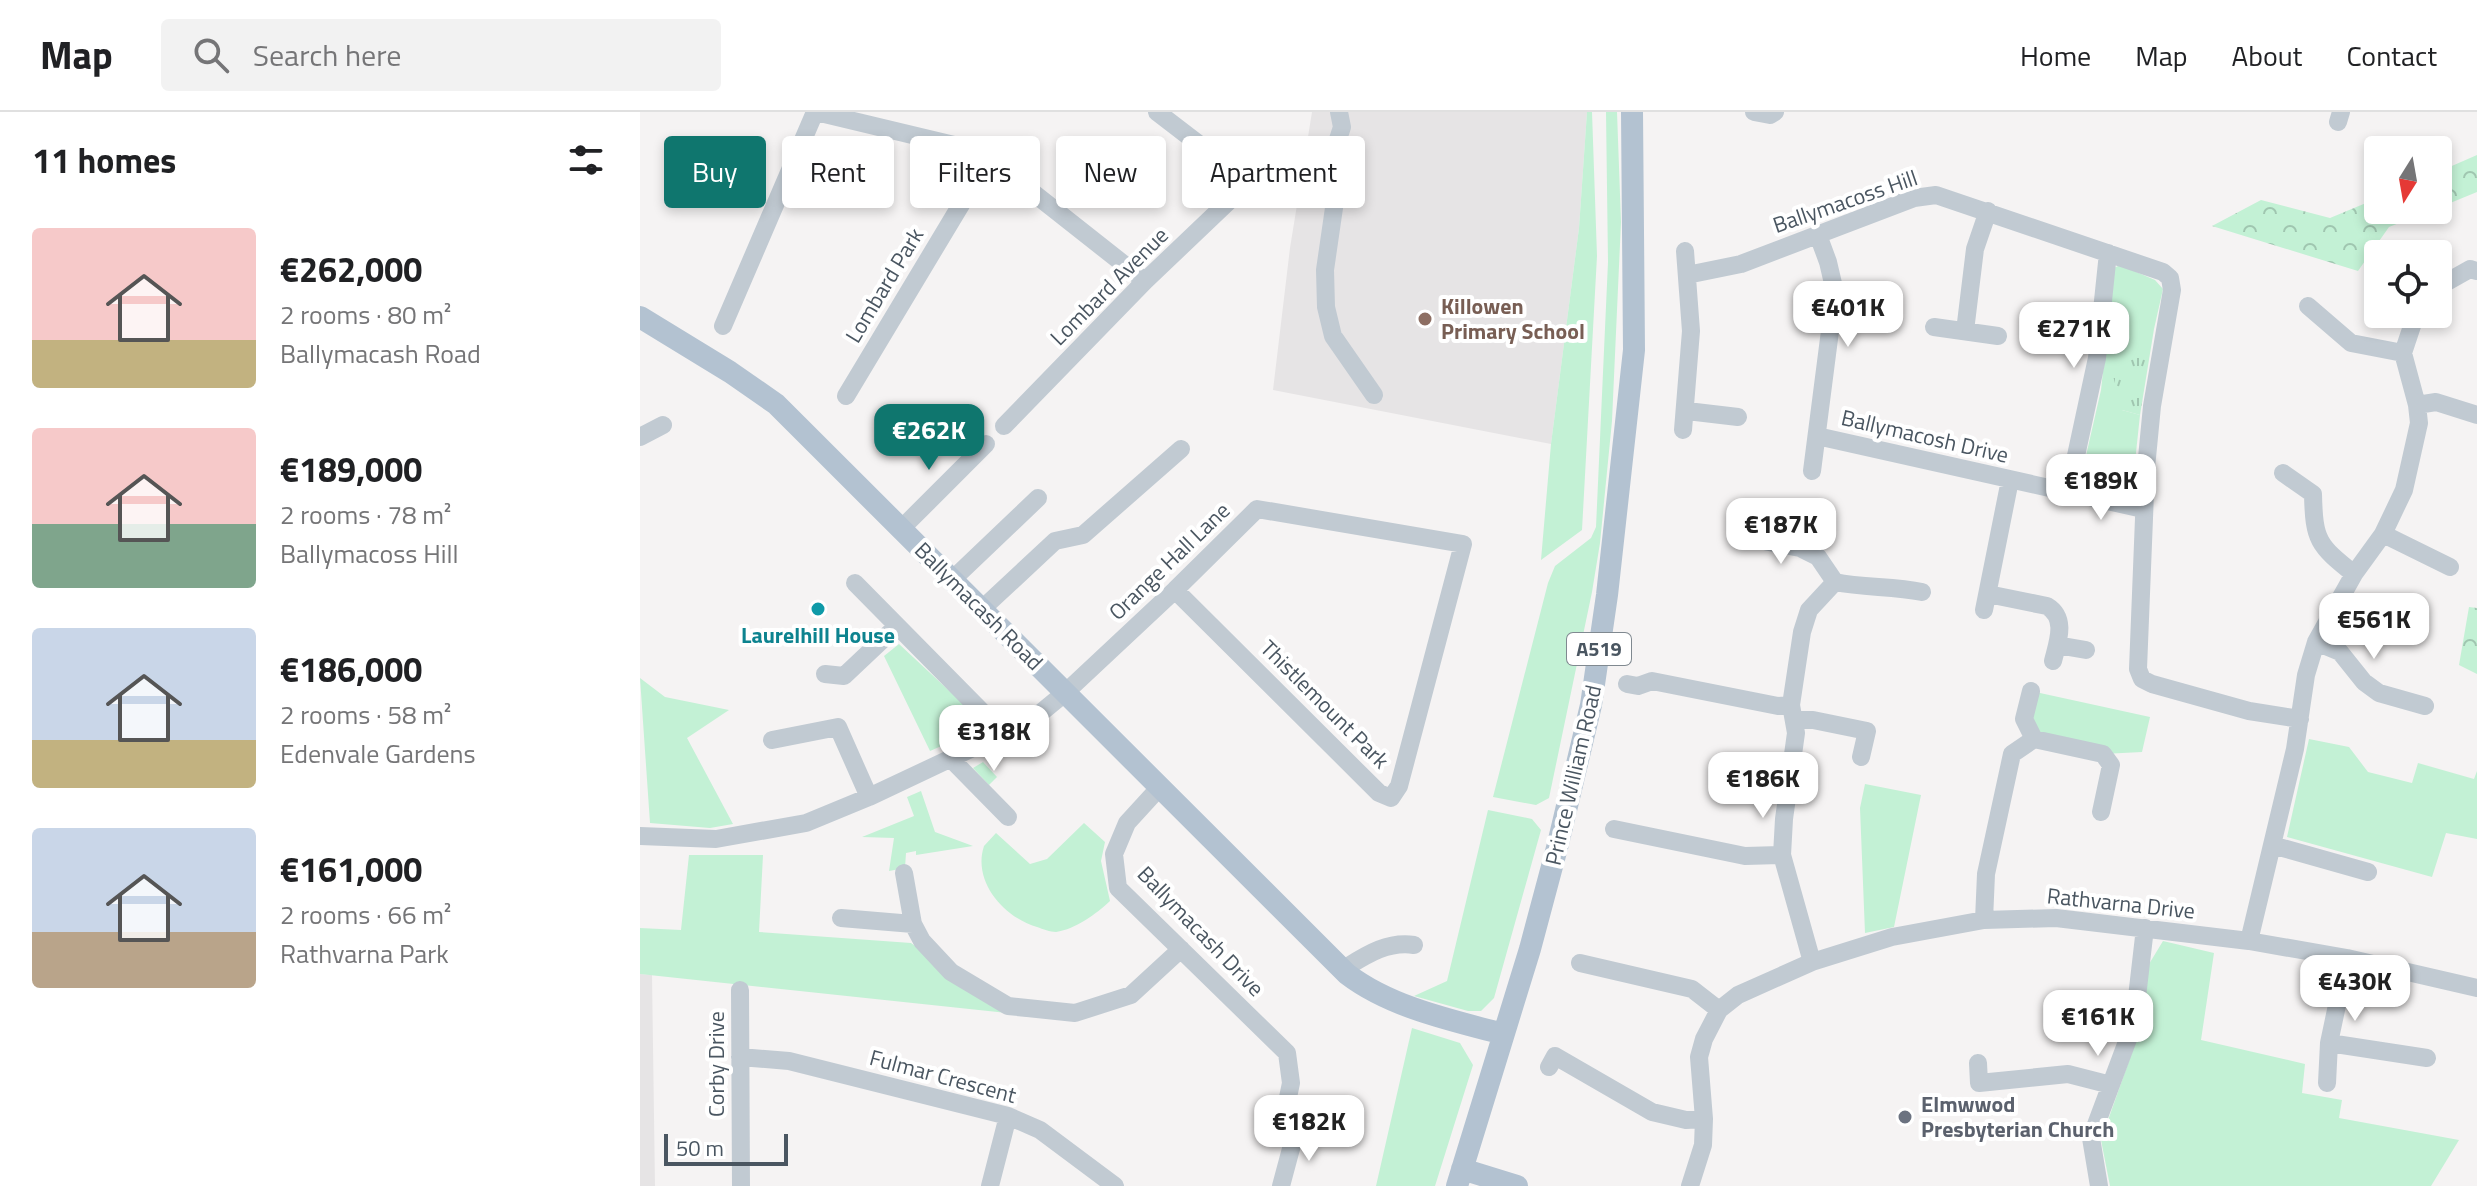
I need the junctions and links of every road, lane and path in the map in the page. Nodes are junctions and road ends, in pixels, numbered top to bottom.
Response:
1 (816, 112) edge
2 (1157, 112) edge
3 (1339, 112) edge
4 (1632, 112) edge
5 (1754, 112) edge
6 (1775, 112) edge
7 (916, 136) edge
8 (1040, 198) edge
9 (959, 208) edge
10 (1988, 211) junction
11 (1818, 235) junction
12 (1685, 251) dead end
13 (2108, 253) junction
14 (2477, 271) edge
15 (1687, 275) junction
16 (2452, 279) edge
17 (1145, 281) junction
18 (2308, 306) dead end
19 (640, 317) edge
20 (723, 326) dead end
21 (1934, 327) dead end
22 (2411, 328) edge
23 (1965, 331) junction
24 (1998, 336) dead end
25 (2403, 353) junction
26 (1374, 395) dead end
27 (846, 396) dead end
28 (2417, 405) junction
29 (1687, 411) junction
30 (2477, 415) edge
31 (1738, 417) dead end
32 (663, 425) dead end
33 (1004, 426) dead end
34 (1683, 430) dead end
35 (1817, 436) junction
36 (640, 437) edge
37 (986, 444) dead end
38 (1181, 449) dead end
39 (1812, 471) dead end
40 (2283, 473) dead end
41 (2010, 480) junction
42 (2068, 493) junction
43 (1038, 498) dead end
44 (2143, 509) junction
45 (901, 529) junction
46 (2383, 534) junction
47 (1738, 536) dead end
48 (1463, 544) joint
49 (2450, 567) dead end
50 (2354, 574) junction
51 (952, 580) junction
52 (1835, 582) junction
53 (855, 583) dead end
54 (1175, 590) junction
55 (1922, 592) dead end
56 (982, 609) junction
57 (897, 626) junction
58 (2316, 642) junction
59 (2086, 650) dead end
60 (825, 674) dead end
61 (1627, 684) dead end
62 (2031, 691) dead end
63 (1066, 692) junction
64 (2425, 706) dead end
65 (1793, 712) junction
66 (2300, 719) junction
67 (1004, 734) junction
68 (2034, 739) junction
69 (772, 740) dead end
70 (1861, 757) dead end
71 (951, 759) junction
72 (1159, 788) junction
73 (869, 797) junction
74 (2101, 812) dead end
75 (1008, 817) dead end
76 (1614, 829) dead end
77 (640, 836) edge
78 (2272, 845) junction
79 (1782, 855) junction
80 (2368, 872) dead end
81 (904, 873) dead end
82 (841, 918) dead end
83 (1984, 920) junction
84 (913, 924) junction
85 (2145, 928) junction
86 (2249, 941) junction
87 (1181, 949) junction
88 (2347, 958) junction
89 (1812, 962) junction
90 (1409, 963) dead end
91 (1580, 963) dead end
92 (1342, 970) junction
93 (2477, 988) edge
94 (740, 990) dead end
95 (1719, 1010) junction
96 (1503, 1034) junction
97 (2329, 1043) junction
98 (740, 1057) junction
99 (2427, 1058) dead end
100 (1978, 1063) dead end
101 (1549, 1067) dead end
102 (2327, 1083) dead end
103 (2111, 1085) junction
104 (1286, 1107) dead end
105 (1008, 1116) junction
106 (1704, 1119) junction
107 (1296, 1130) dead end
108 (1459, 1178) edge
109 (741, 1186) edge
110 (990, 1186) edge
111 (1115, 1186) edge
112 (1281, 1186) edge
113 (1517, 1186) edge
114 (1690, 1186) edge
115 (2099, 1186) edge

1 - 7 street
1 - 20 street
2 - 17 street, Lombard Avenue
3 - 26 street
4 - 96 main road, Prince William Road / A519
5 - 6 street
8 - 17 street
9 - 27 street, Lombard Park
10 - 11 street, Ballymacoss Hill
10 - 13 street, Ballymacoss Hill
10 - 23 street
11 - 15 street, Ballymacoss Hill
11 - 35 street, Ballymacosh Drive
12 - 15 street
13 - 42 street
13 - 44 street, Ballymacoss Hill
14 - 16 street
15 - 29 street
17 - 33 street, Lombard Avenue
18 - 25 street
19 - 45 main road, Ballymacash Road
21 - 23 street
22 - 25 street
23 - 24 street
25 - 28 street
28 - 30 street
28 - 46 street
29 - 31 street
29 - 34 street
32 - 36 street
35 - 39 street, Ballymacosh Drive
35 - 41 street, Ballymacosh Drive
37 - 45 street
38 - 56 street
40 - 50 street
41 - 42 street, Ballymacosh Drive
41 - 59 street
42 - 44 street
43 - 51 street
44 - 66 street, Ballymacoss Hill
45 - 51 main road, Ballymacash Road
46 - 49 street
46 - 50 street
47 - 52 street
48 - 54 street, Orange Hall Lane
48 - 54 street, Thistlemount Park
50 - 58 street
51 - 56 main road, Ballymacash Road
52 - 55 street
52 - 65 street
53 - 57 street
54 - 63 street, Orange Hall Lane
56 - 63 main road, Ballymacash Road
57 - 60 street
57 - 67 street
58 - 64 street
58 - 66 street
61 - 65 street
62 - 68 street
63 - 67 street, Orange Hall Lane
63 - 72 main road, Ballymacash Road
65 - 70 street
65 - 79 street
66 - 78 street
67 - 71 street, Orange Hall Lane
68 - 74 street
68 - 83 street
69 - 73 street
71 - 73 street, Orange Hall Lane
71 - 75 street
72 - 87 street, Ballymacash Drive
72 - 92 main road, Ballymacash Road
73 - 77 street, Orange Hall Lane
76 - 79 street
78 - 80 street
78 - 86 street
79 - 89 street
81 - 84 street
82 - 84 street
83 - 85 street, Rathvarna Drive
83 - 89 street, Rathvarna Drive
84 - 87 street
85 - 86 street, Rathvarna Drive
85 - 103 street
86 - 88 street, Rathvarna Drive
87 - 104 street, Ballymacash Drive
88 - 93 street, Rathvarna Drive
88 - 97 street
89 - 95 street, Rathvarna Drive
90 - 92 street
91 - 95 street
92 - 96 main road, Ballymacash Road
94 - 98 street, Corby Drive
95 - 106 street
96 - 108 main road, Prince William Road / A519
97 - 99 street
97 - 102 street
98 - 105 street, Fulmar Crescent
98 - 109 street, Corby Drive
100 - 103 street
101 - 106 street
103 - 115 street
105 - 110 street
105 - 111 street, Fulmar Crescent
106 - 114 street
107 - 112 street
108 - 113 main road

